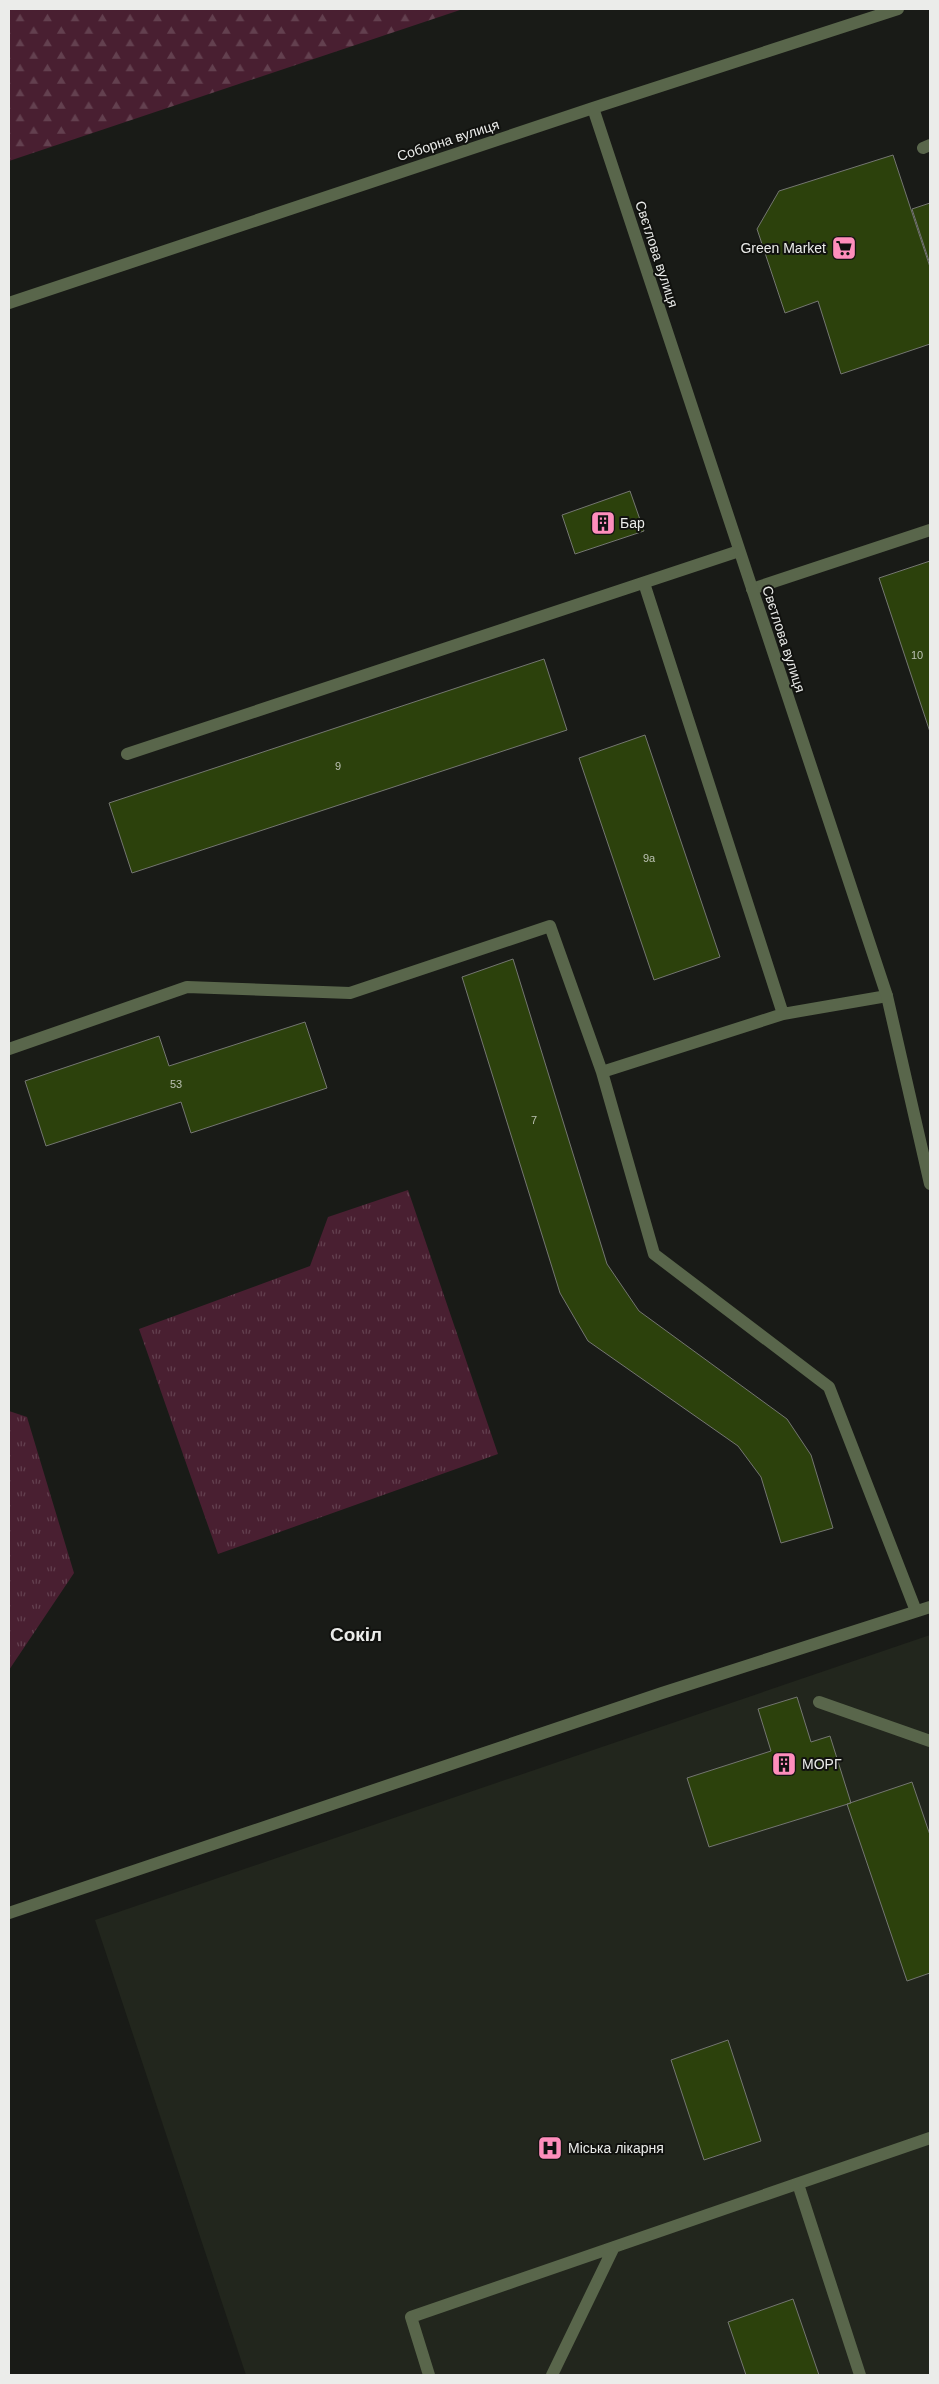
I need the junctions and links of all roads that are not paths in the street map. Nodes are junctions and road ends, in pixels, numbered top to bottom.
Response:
1 (898, 9) edge
2 (593, 108) junction
3 (9, 303) edge
4 (930, 530) edge
5 (740, 551) junction
6 (644, 583) junction
7 (752, 589) junction
8 (127, 754) dead end
9 (887, 996) junction
10 (783, 1014) junction
11 (9, 1049) edge
12 (602, 1072) junction
13 (930, 1184) edge
14 (930, 1606) edge
15 (916, 1611) junction
16 (819, 1702) dead end
17 (929, 1745) edge
18 (9, 1913) edge
19 (930, 2138) edge
20 (798, 2184) junction
21 (614, 2248) junction
22 (429, 2375) edge
23 (552, 2375) edge
24 (860, 2375) edge

1 - 2 street, Соборна вулиця
2 - 3 street, Соборна вулиця
2 - 5 street, Свєтлова вулиця
4 - 7 street
5 - 6 street
5 - 7 street, Свєтлова вулиця
6 - 8 street
6 - 10 street
7 - 9 street, Свєтлова вулиця
9 - 10 street
9 - 13 street, Свєтлова вулиця
10 - 12 street
11 - 12 street
12 - 15 street
14 - 15 street
15 - 18 street
16 - 17 street
19 - 20 street
20 - 21 street
20 - 24 street
21 - 22 street
21 - 23 street

